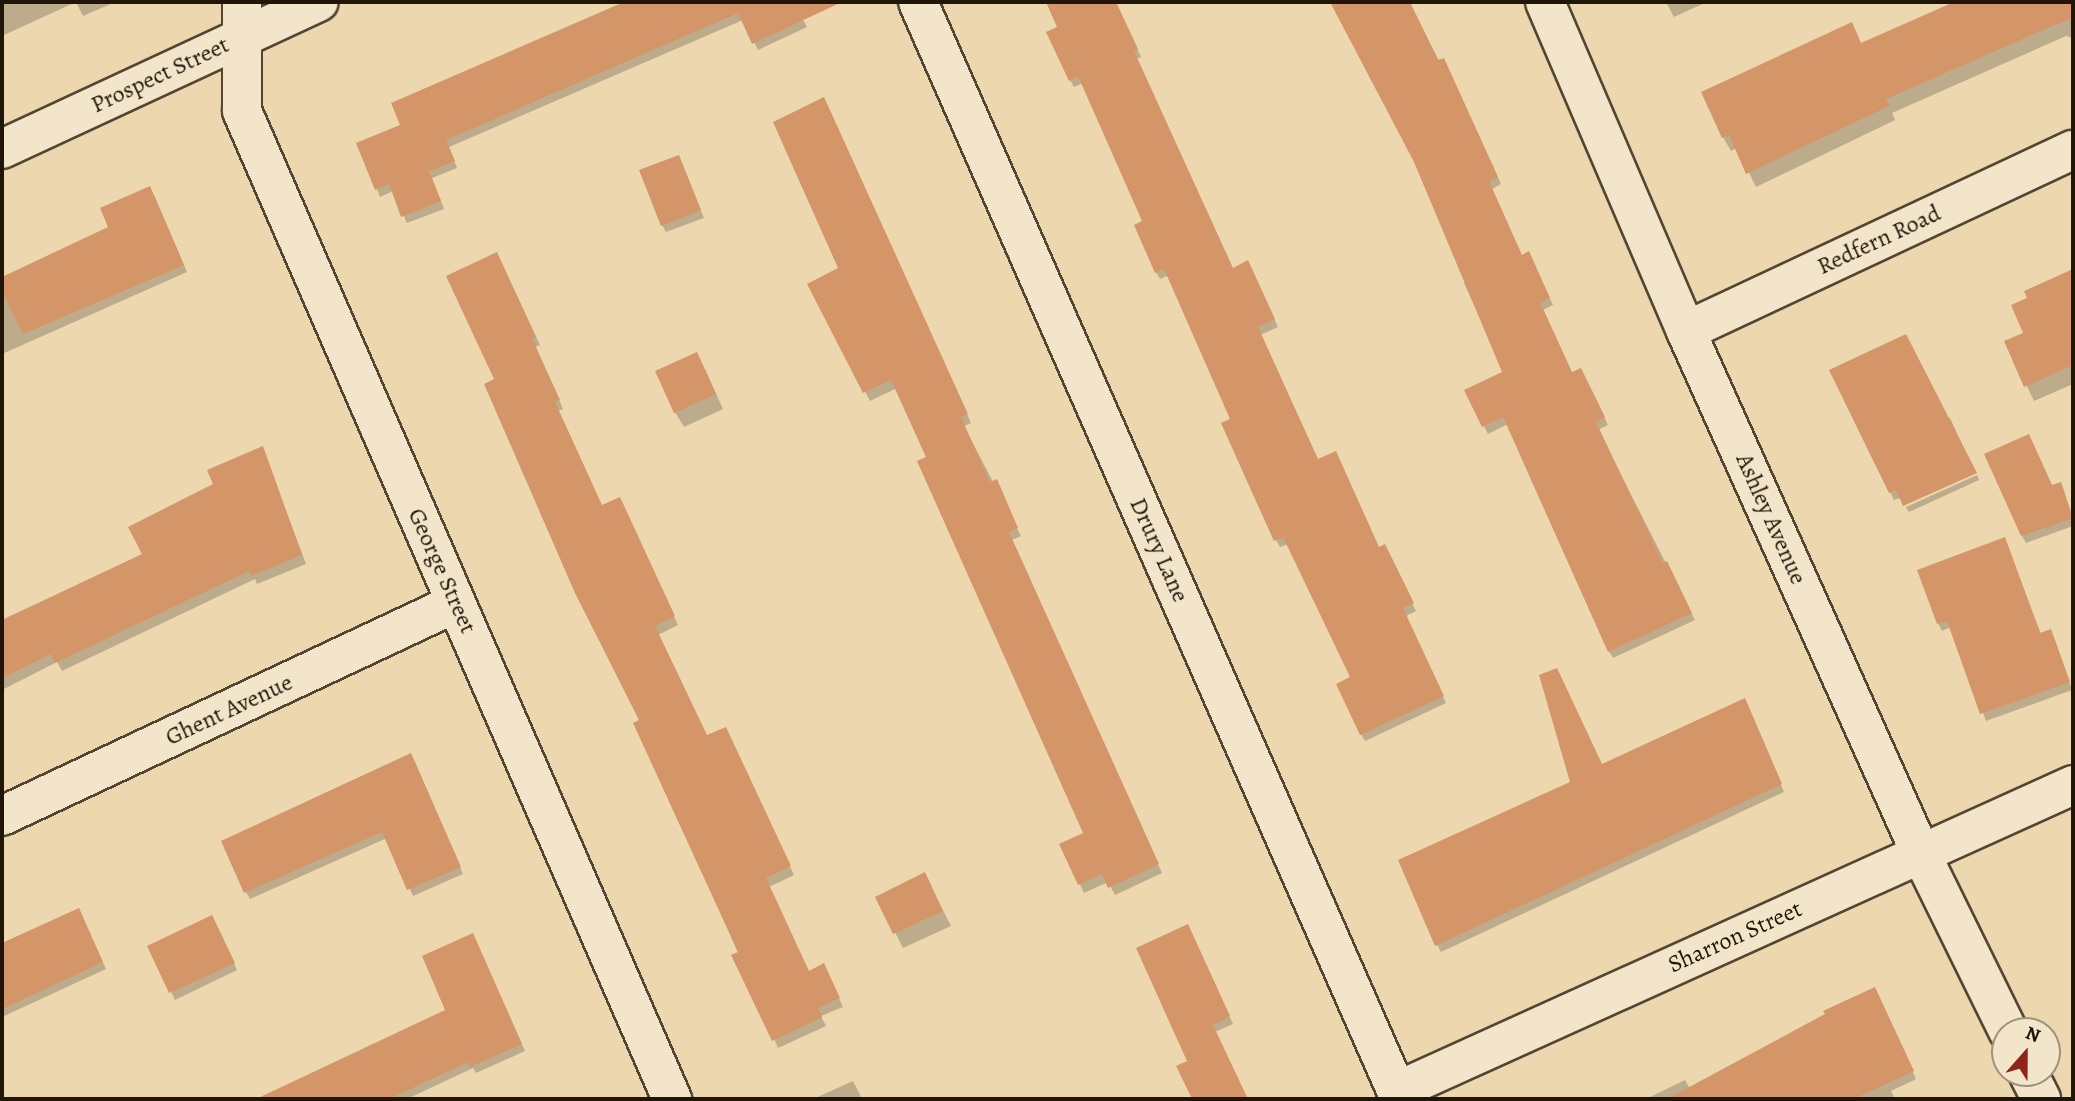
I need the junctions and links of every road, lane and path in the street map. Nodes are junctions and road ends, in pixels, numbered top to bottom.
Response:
1 (318, 2) edge
2 (918, 2) edge
3 (1545, 2) edge
4 (242, 19) edge
5 (2, 149) edge
6 (2073, 150) edge
7 (1686, 331) junction
8 (456, 603) junction
9 (2073, 785) edge
10 (2, 816) edge
11 (1921, 854) junction
12 (2001, 1017) edge
13 (1399, 1095) edge
14 (672, 1099) edge

1 - 4 street, Prospect Street
2 - 13 street, Drury Lane
3 - 7 street, Ashley Avenue
4 - 5 street, Prospect Street
4 - 8 street, George Street
6 - 7 street, Redfern Road
7 - 11 street, Ashley Avenue
8 - 10 street, Ghent Avenue
8 - 14 street, George Street
9 - 11 street, Sharron Street
11 - 12 street, Ashley Avenue
11 - 13 street, Sharron Street

